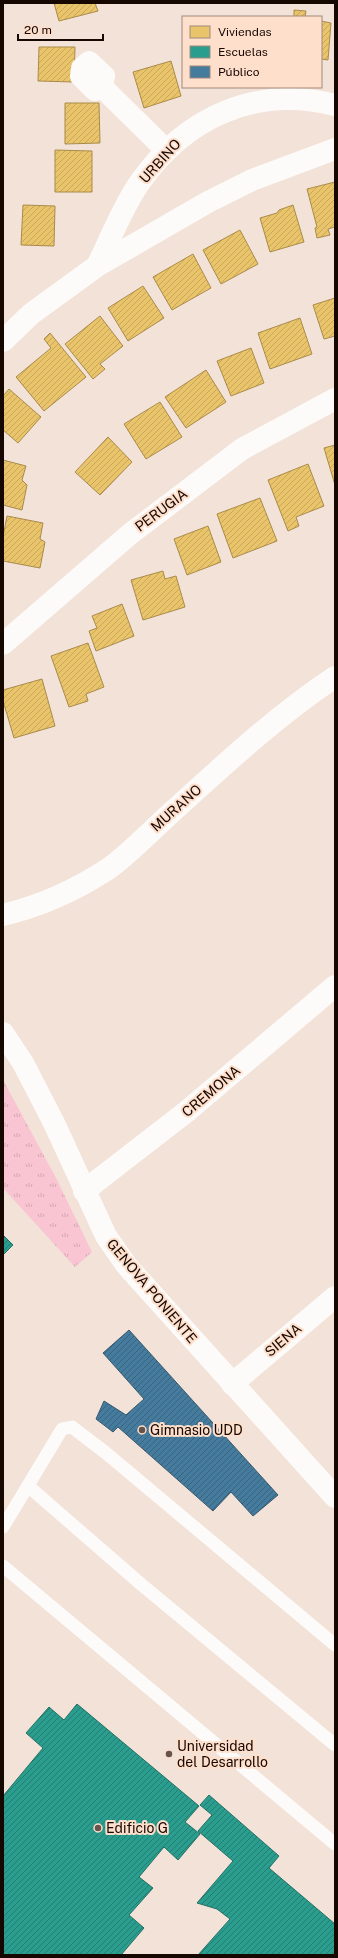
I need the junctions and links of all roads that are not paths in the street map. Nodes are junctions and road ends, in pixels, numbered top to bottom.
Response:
1 (102, 87) dead end
2 (335, 105) edge
3 (335, 149) edge
4 (166, 150) junction
5 (97, 266) junction
6 (31, 314) junction
7 (3, 319) edge
8 (3, 342) edge
9 (335, 399) edge
10 (3, 644) edge
11 (335, 677) edge
12 (3, 915) edge
13 (335, 986) edge
14 (3, 1033) edge
15 (84, 1191) junction
16 (335, 1297) edge
17 (232, 1384) junction
18 (28, 1486) junction
19 (335, 1497) edge
20 (3, 1527) edge
21 (3, 1566) edge
22 (335, 1645) edge
23 (335, 1745) edge
24 (335, 1844) edge

1 - 4 street
2 - 4 street, URBINO
3 - 5 street, URBINO
4 - 5 street, URBINO
5 - 6 street, URBINO
6 - 7 street, URBINO
6 - 8 street, URBINO
9 - 10 street, PERUGIA
11 - 12 street, MURANO
13 - 15 street, CREMONA
14 - 15 street, GENOVA PONIENTE
15 - 17 street, GENOVA PONIENTE
16 - 17 street, SIENA
17 - 19 street, GENOVA PONIENTE
18 - 20 lane
18 - 22 lane
18 - 23 lane
21 - 24 lane

